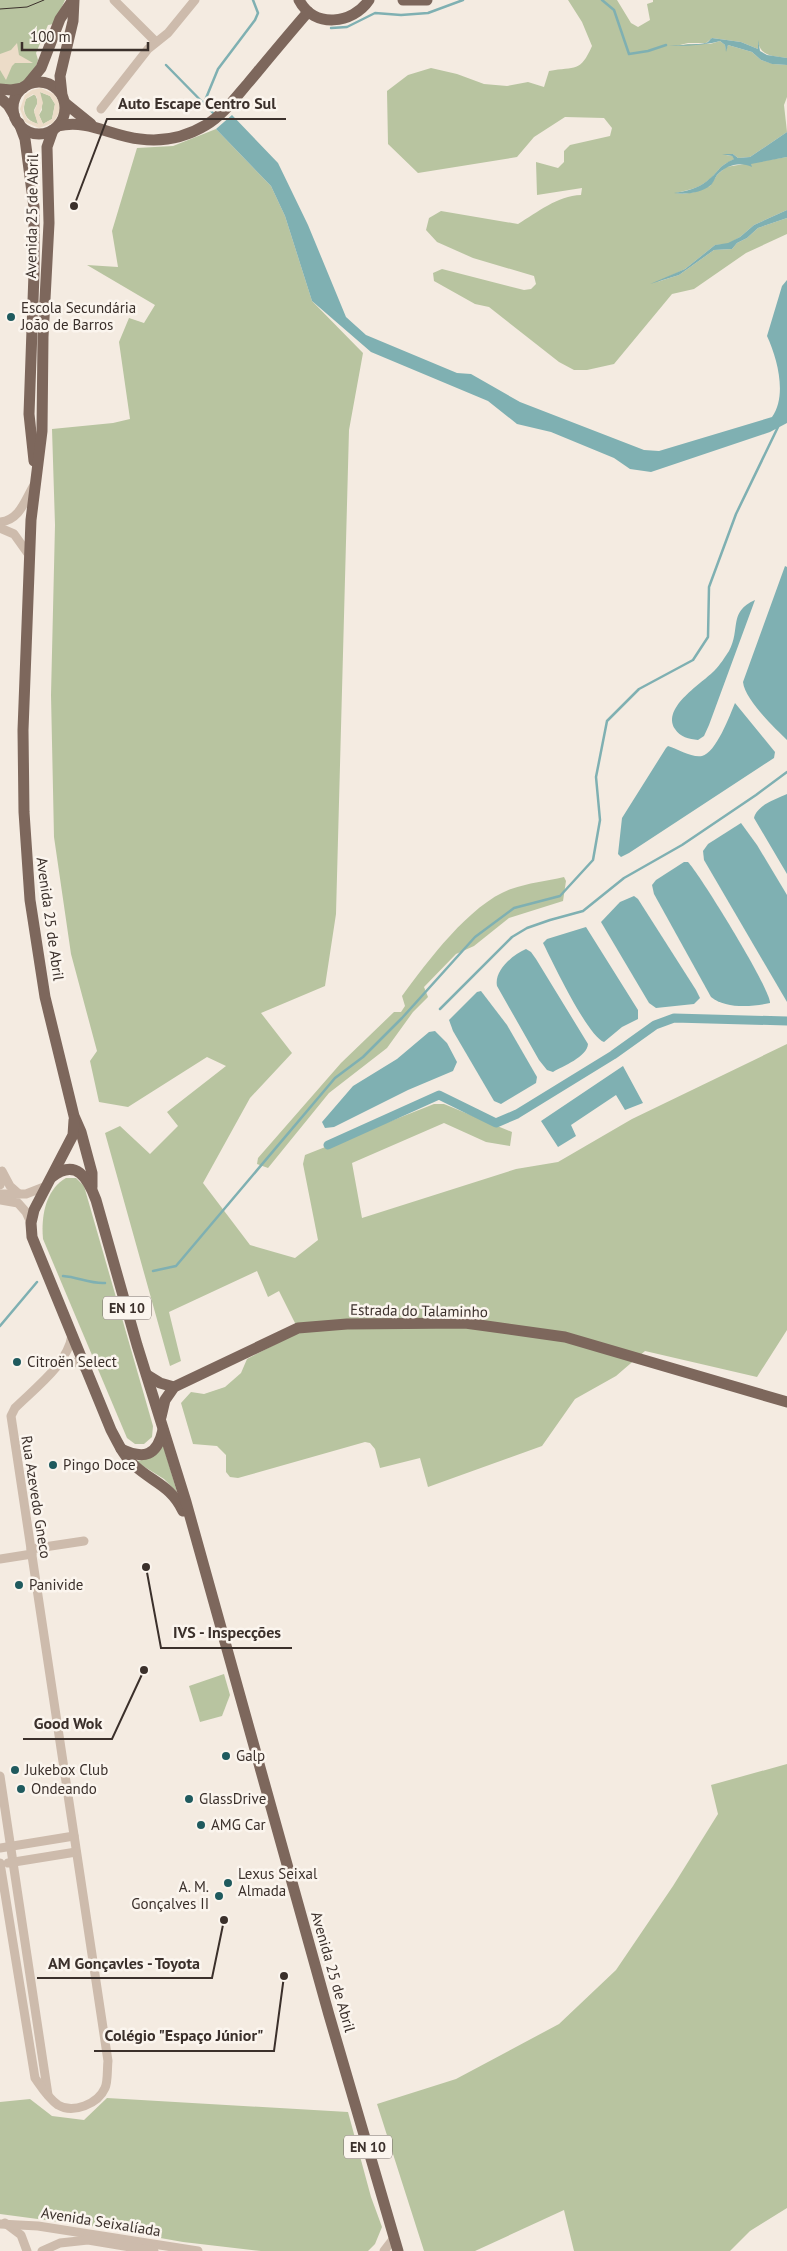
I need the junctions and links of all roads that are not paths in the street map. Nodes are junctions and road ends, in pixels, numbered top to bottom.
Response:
1 (74, 0) edge
2 (114, 0) edge
3 (195, 0) edge
4 (299, 0) edge
5 (370, 0) edge
6 (403, 0) edge
7 (428, 0) edge
8 (308, 12) junction
9 (156, 42) junction
10 (25, 87) junction
11 (0, 89) edge
12 (0, 98) edge
13 (64, 100) junction
14 (101, 110) dead end
15 (17, 121) junction
16 (92, 125) junction
17 (56, 128) junction
18 (36, 483) junction
19 (0, 522) edge
20 (0, 528) edge
21 (29, 555) junction
22 (74, 1116) junction
23 (1, 1169) edge
24 (52, 1177) junction
25 (0, 1185) edge
26 (92, 1187) junction
27 (44, 1188) junction
28 (0, 1194) edge
29 (19, 1194) junction
30 (0, 1200) edge
31 (32, 1223) junction
32 (72, 1334) junction
33 (56, 1366) junction
34 (86, 1370) junction
35 (147, 1375) junction
36 (174, 1387) junction
37 (787, 1402) edge
38 (161, 1425) junction
39 (121, 1449) junction
40 (192, 1528) junction
41 (84, 1541) dead end
42 (31, 1551) junction
43 (0, 1559) edge
44 (0, 1776) edge
45 (74, 1836) junction
46 (5, 1847) edge
47 (76, 1852) junction
48 (12, 1862) junction
49 (0, 1864) edge
50 (49, 2097) junction
51 (3, 2223) edge
52 (394, 2238) junction
53 (27, 2251) edge
54 (42, 2251) edge
55 (154, 2251) edge
56 (198, 2251) edge
57 (384, 2251) edge
58 (398, 2251) edge

1 - 10 main road
1 - 13 main road
2 - 9 street
3 - 9 street
4 - 8 main road
5 - 8 main road
6 - 7 main road
8 - 16 main road
9 - 14 street
10 - 11 main road
10 - 13 main road
10 - 15 main road, EN 10
12 - 15 main road
13 - 16 main road
13 - 17 main road, EN 10
15 - 17 main road
15 - 18 main road, Avenida 25 de Abril / EN 10
16 - 17 main road
17 - 18 main road, Avenida 25 de Abril / EN 10
18 - 19 street
18 - 21 main road, Avenida 25 de Abril / EN 10
20 - 21 street
21 - 22 main road, Avenida 25 de Abril / EN 10
22 - 24 main road, Avenida 25 de Abril / EN 10
22 - 26 main road, Avenida 25 de Abril / EN 10
23 - 25 street
23 - 29 street
24 - 26 main road, Avenida 25 de Abril / EN 10
24 - 27 main road, Avenida 25 de Abril / EN 10
26 - 35 main road, Avenida 25 de Abril / EN 10
27 - 29 street
27 - 31 main road, Avenida 25 de Abril / EN 10
28 - 29 street
30 - 31 street
31 - 32 main road, Avenida 25 de Abril / EN 10
32 - 33 street, Rua Azevedo Gneco
32 - 34 main road, Avenida 25 de Abril / EN 10
33 - 34 street
33 - 42 street, Rua Azevedo Gneco
34 - 39 main road, Avenida 25 de Abril / EN 10
35 - 36 main road
35 - 38 main road, Avenida 25 de Abril / EN 10
36 - 37 main road, Estrada do Talaminho
36 - 38 main road
38 - 39 main road
38 - 40 main road, Avenida 25 de Abril / EN 10
39 - 40 main road, Avenida 25 de Abril / EN 10
40 - 52 main road, Avenida 25 de Abril / EN 10
41 - 42 street
42 - 43 street
42 - 45 street, Rua Azevedo Gneco
44 - 46 street
45 - 46 street
45 - 47 street, Rua Azevedo Gneco
46 - 48 street
47 - 48 street
47 - 50 street, Rua Azevedo Gneco
48 - 49 street
48 - 50 street
49 - 50 street
51 - 53 street
51 - 56 street, Avenida Seixalíada
52 - 57 street
52 - 58 main road, Avenida 25 de Abril / EN 10
54 - 55 street, Avenida Seixalíada

